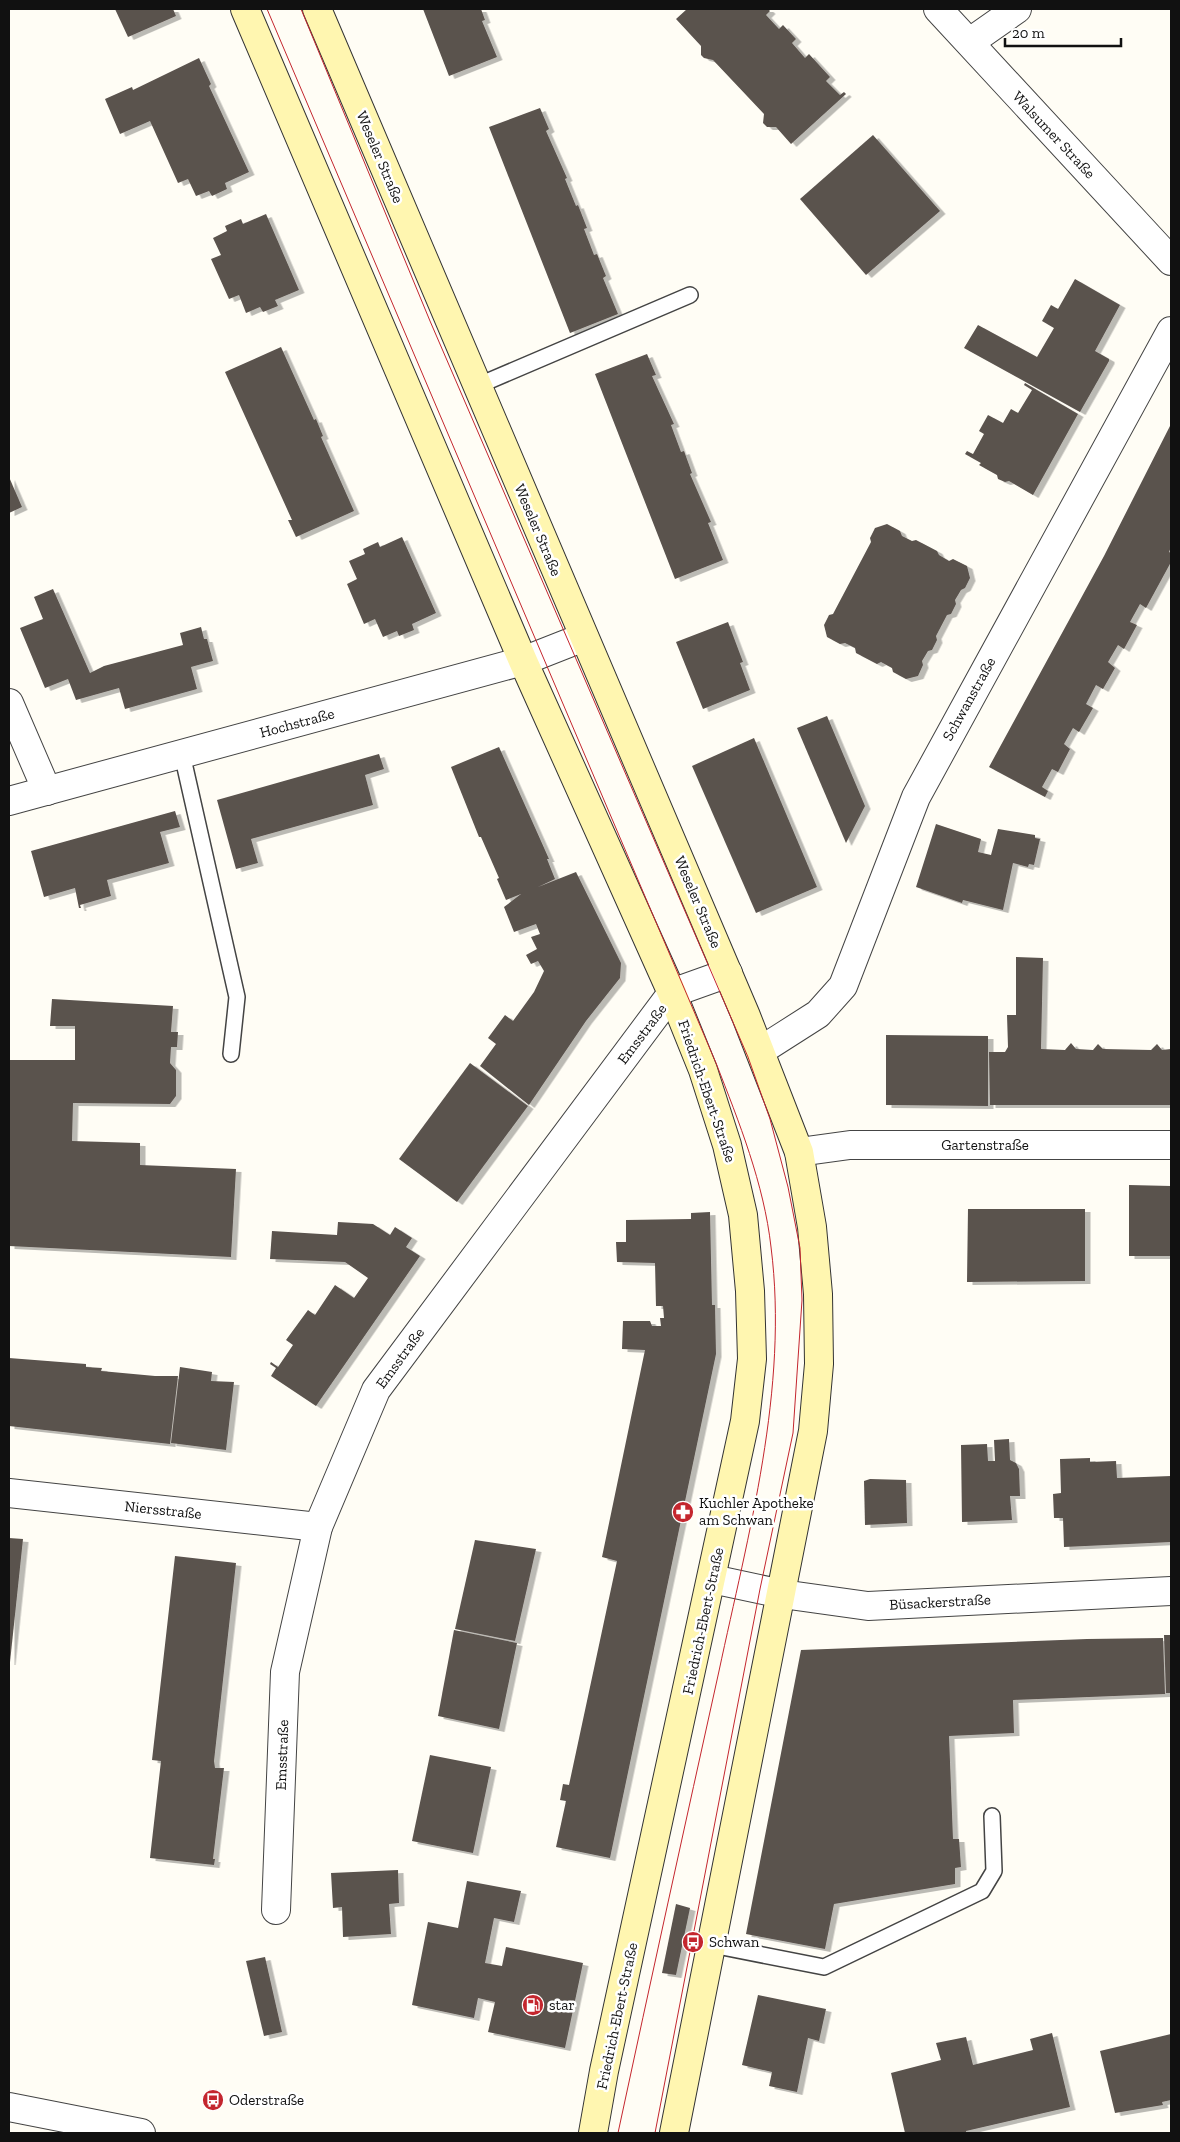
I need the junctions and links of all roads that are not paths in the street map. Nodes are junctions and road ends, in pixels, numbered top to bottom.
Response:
1 (245, 9) edge
2 (316, 9) edge
3 (938, 9) edge
4 (1017, 9) edge
5 (970, 42) junction
6 (1171, 261) edge
7 (690, 295) dead end
8 (1171, 331) edge
9 (477, 386) junction
10 (584, 637) junction
11 (523, 661) junction
12 (9, 703) edge
13 (182, 754) junction
14 (47, 792) junction
15 (9, 801) edge
16 (728, 973) junction
17 (672, 993) junction
18 (760, 1051) junction
19 (231, 1054) dead end
20 (1171, 1145) edge
21 (799, 1152) junction
22 (9, 1493) edge
23 (318, 1527) junction
24 (712, 1580) junction
25 (1171, 1591) edge
26 (782, 1594) junction
27 (992, 1816) dead end
28 (276, 1910) dead end
29 (712, 1945) junction
30 (9, 2107) edge
31 (129, 2133) edge
32 (593, 2133) edge
33 (674, 2133) edge

1 - 11 main road
2 - 9 main road, Weseler Straße
3 - 5 street, Walsumer Straße
4 - 5 street
5 - 6 street, Walsumer Straße
7 - 9 lane
8 - 18 street, Schwanstraße
9 - 10 main road, Weseler Straße
10 - 11 street, Hochstraße
10 - 16 main road, Weseler Straße
11 - 13 street, Hochstraße
11 - 17 main road
12 - 14 street
13 - 14 street, Hochstraße
13 - 19 lane
14 - 15 street, Hochstraße
16 - 17 street, Emsstraße
16 - 18 main road, Weseler Straße
17 - 23 street, Emsstraße
17 - 24 main road, Friedrich-Ebert-Straße
18 - 21 main road
20 - 21 street, Gartenstraße
21 - 26 main road
22 - 23 street, Niersstraße
23 - 28 street, Emsstraße
24 - 26 street, Büsackerstraße
24 - 32 main road, Friedrich-Ebert-Straße
25 - 26 street, Büsackerstraße
26 - 29 main road
27 - 29 lane
29 - 33 main road
30 - 31 street

